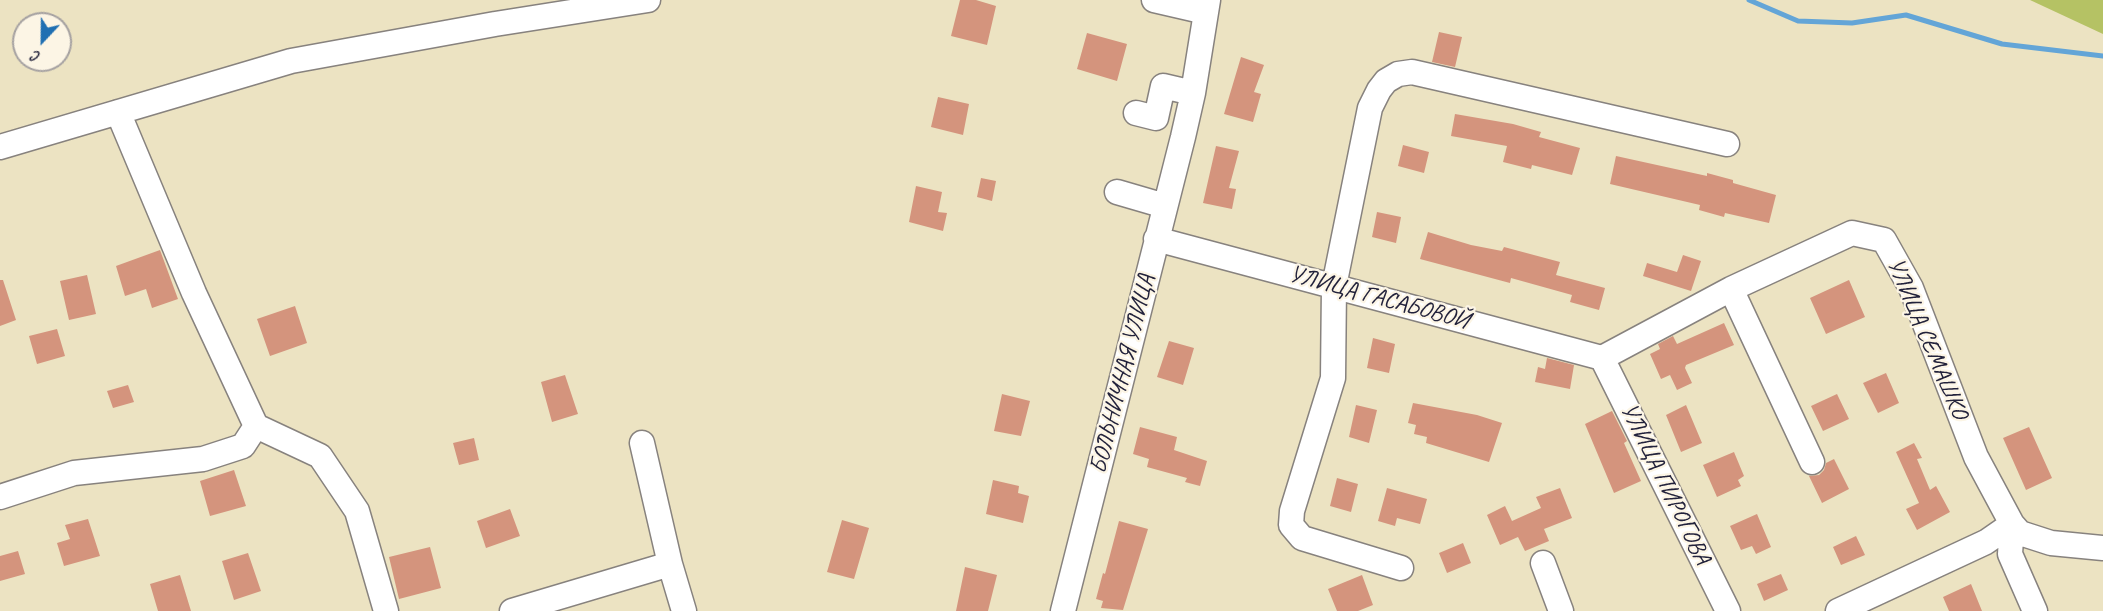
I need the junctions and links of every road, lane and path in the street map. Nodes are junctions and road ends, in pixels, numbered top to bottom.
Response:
1 (648, 0) edge
2 (1154, 0) edge
3 (1207, 6) edge
4 (1193, 93) junction
5 (126, 110) junction
6 (1136, 113) dead end
7 (1727, 144) dead end
8 (0, 147) edge
9 (1117, 192) dead end
10 (1165, 206) junction
11 (1156, 239) junction
12 (1334, 286) junction
13 (1731, 289) junction
14 (1602, 358) junction
15 (255, 426) junction
16 (642, 442) dead end
17 (1812, 462) dead end
18 (0, 497) edge
19 (2012, 524) junction
20 (2103, 548) edge
21 (1543, 563) dead end
22 (670, 564) junction
23 (1401, 568) dead end
24 (386, 611) edge
25 (512, 611) edge
26 (684, 611) edge
27 (1063, 611) edge
28 (1561, 611) edge
29 (1728, 611) edge
30 (1838, 611) edge
31 (2035, 611) edge

1 - 5 street
2 - 3 street
3 - 4 street, БОЛЬНИЧНАЯ УЛИЦА
4 - 6 street
4 - 10 street, БОЛЬНИЧНАЯ УЛИЦА
5 - 8 street
5 - 15 street
7 - 12 street
9 - 10 street
10 - 11 street, БОЛЬНИЧНАЯ УЛИЦА
11 - 12 street, УЛИЦА ГАСАБОВОЙ
11 - 27 street, БОЛЬНИЧНАЯ УЛИЦА
12 - 14 street, УЛИЦА ГАСАБОВОЙ
12 - 23 street
13 - 14 street, УЛИЦА СЕМАШКО
13 - 17 street
13 - 19 street, УЛИЦА СЕМАШКО
14 - 29 street, УЛИЦА ПИРОГОВА
15 - 18 street
15 - 24 street
16 - 22 street
19 - 20 street
19 - 30 street
19 - 31 street
21 - 28 street
22 - 25 street
22 - 26 street

